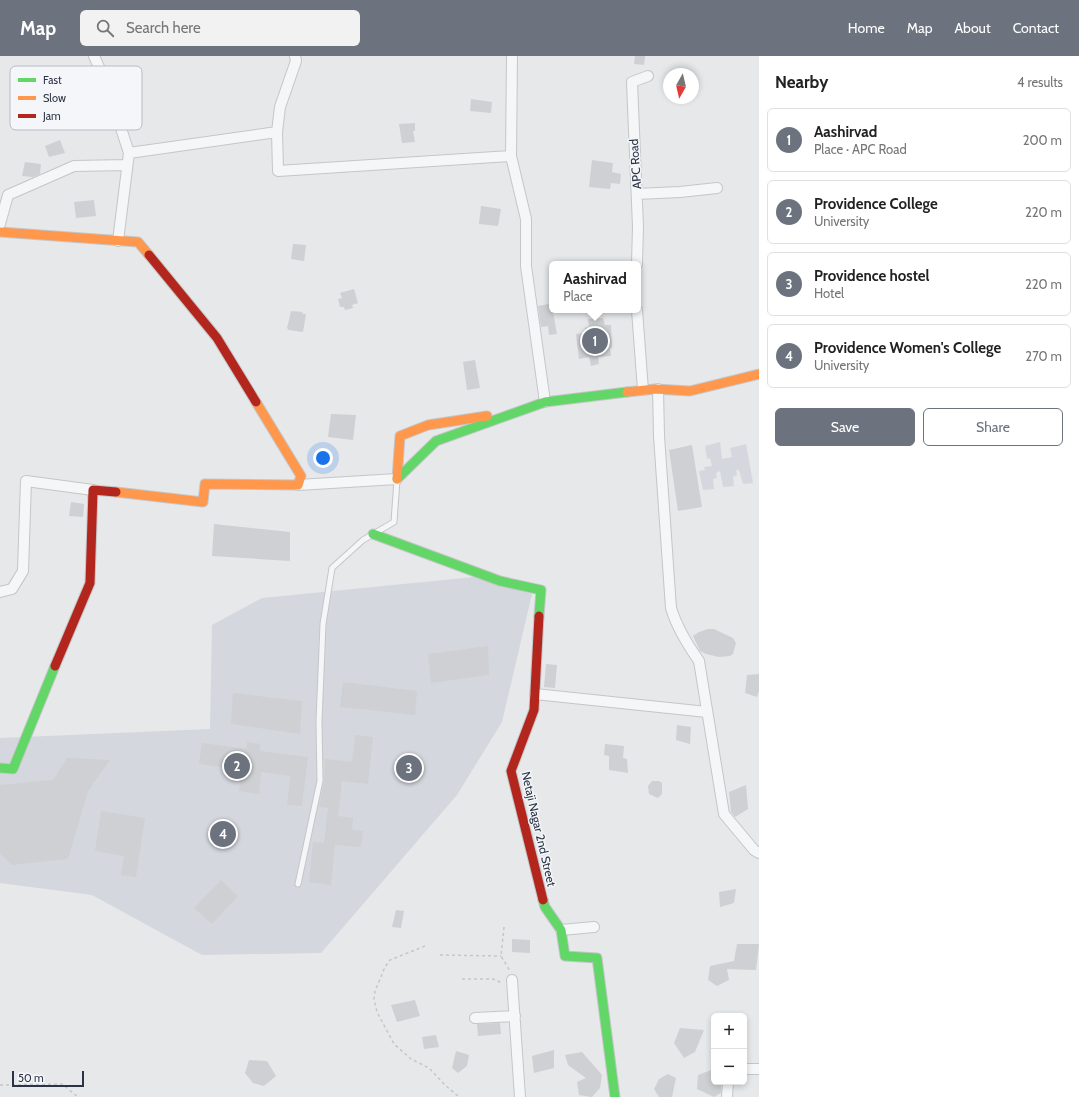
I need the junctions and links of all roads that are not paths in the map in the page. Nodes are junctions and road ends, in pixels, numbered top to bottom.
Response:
1 (94, 56) edge
2 (295, 56) edge
3 (512, 56) edge
4 (99, 66) edge
5 (648, 76) dead end
6 (122, 130) edge
7 (277, 132) junction
8 (129, 153) junction
9 (511, 156) junction
10 (127, 165) junction
11 (717, 188) dead end
12 (637, 194) junction
13 (0, 224) edge
14 (0, 232) edge
15 (118, 241) junction
16 (637, 261) edge
17 (637, 313) edge
18 (759, 374) edge
19 (658, 389) junction
20 (643, 390) junction
21 (545, 402) junction
22 (512, 414) junction
23 (397, 479) junction
24 (298, 485) junction
25 (93, 490) junction
26 (373, 534) junction
27 (0, 592) edge
28 (535, 694) junction
29 (707, 712) junction
30 (0, 768) edge
31 (759, 853) edge
32 (298, 884) dead end
33 (594, 927) dead end
34 (562, 930) junction
35 (512, 980) road end
36 (515, 1016) junction
37 (475, 1018) dead end
38 (747, 1069) edge
39 (759, 1069) edge
40 (728, 1085) edge
41 (520, 1097) edge
42 (615, 1097) edge
43 (727, 1097) edge

1 - 4 street
2 - 7 street
3 - 9 street
5 - 12 street, APC Road
6 - 8 street
7 - 8 street
7 - 9 street
8 - 10 street
9 - 21 street
10 - 13 street
10 - 15 street
11 - 12 street
12 - 16 street, APC Road
14 - 15 street
15 - 24 street
17 - 20 street
18 - 19 street
19 - 20 street
19 - 29 street
20 - 21 street
21 - 22 street
22 - 23 street
22 - 23 street
23 - 24 street
23 - 26 lane
24 - 25 street
25 - 27 street
25 - 30 street
26 - 28 street, Netaji Nagar 2nd Street
26 - 32 lane
28 - 29 street
28 - 34 street, Netaji Nagar 2nd Street
29 - 31 street
33 - 34 street
34 - 42 street, Netaji Nagar 2nd Street
35 - 36 street
36 - 37 street
36 - 41 street
38 - 39 street
40 - 43 street

